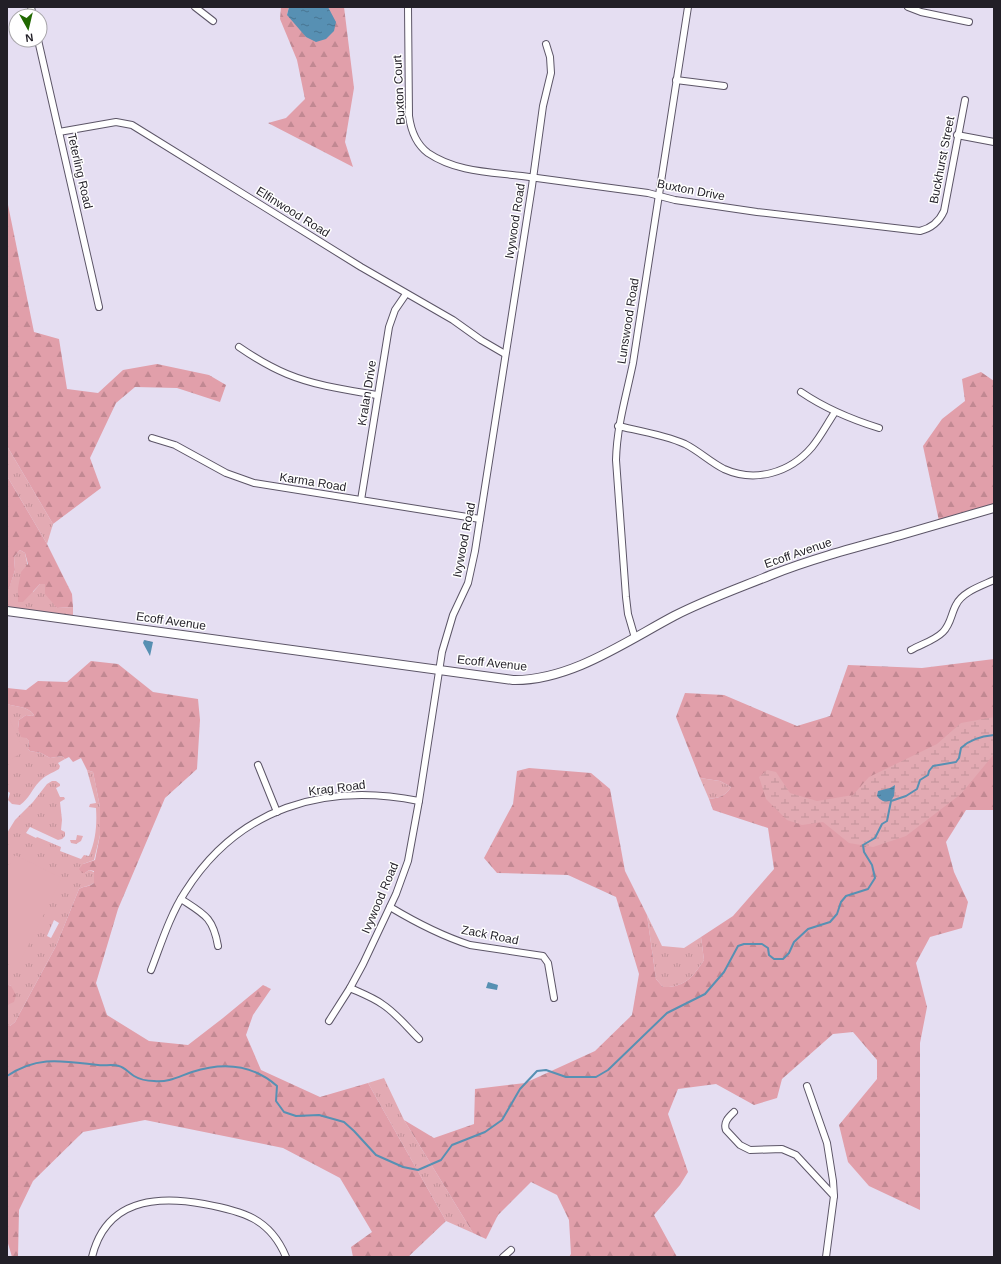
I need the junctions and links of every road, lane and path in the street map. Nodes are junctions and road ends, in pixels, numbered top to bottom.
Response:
1 (195, 7) edge
2 (408, 7) edge
3 (688, 7) edge
4 (908, 7) edge
5 (213, 20) dead end
6 (969, 22) dead end
7 (546, 44) dead end
8 (40, 48) edge
9 (676, 80) junction
10 (724, 86) dead end
11 (965, 100) dead end
12 (59, 132) junction
13 (957, 135) junction
14 (994, 142) edge
15 (534, 178) junction
16 (658, 196) junction
17 (845, 223) joint
18 (406, 294) junction
19 (99, 307) dead end
20 (239, 347) dead end
21 (505, 354) junction
22 (801, 392) dead end
23 (377, 395) junction
24 (835, 412) junction
25 (618, 426) junction
26 (878, 428) dead end
27 (152, 438) dead end
28 (361, 500) junction
29 (994, 508) edge
30 (480, 519) junction
31 (994, 580) edge
32 (7, 611) edge
33 (635, 638) junction
34 (911, 650) dead end
35 (438, 670) junction
36 (258, 765) dead end
37 (419, 801) junction
38 (278, 812) junction
39 (181, 899) junction
40 (390, 908) junction
41 (218, 946) dead end
42 (151, 970) dead end
43 (350, 988) junction
44 (554, 998) dead end
45 (329, 1021) dead end
46 (419, 1039) dead end
47 (807, 1086) dead end
48 (734, 1112) dead end
49 (834, 1196) junction
50 (511, 1250) dead end
51 (92, 1257) edge
52 (286, 1257) edge
53 (503, 1257) edge
54 (826, 1257) edge

1 - 5 street
2 - 15 street, Buxton Court
3 - 9 street, Lunswood Road
4 - 6 street
7 - 15 street, Ivywood Road
8 - 12 street, Teterling Road
9 - 10 street
9 - 16 street, Lunswood Road
11 - 13 street, Buckhurst Street
12 - 18 street, Elfinwood Road
12 - 19 street, Teterling Road
13 - 14 street
13 - 17 street, Buckhurst Street
15 - 16 street, Buxton Drive
15 - 21 street, Ivywood Road
16 - 17 street, Buxton Drive
16 - 25 street, Lunswood Road
18 - 21 street, Elfinwood Road
18 - 23 street, Kralan Drive
20 - 23 street
21 - 30 street, Ivywood Road
22 - 24 street
23 - 28 street, Kralan Drive
24 - 25 street
24 - 26 street
25 - 33 street, Lunswood Road
27 - 28 street, Karma Road
28 - 30 street, Karma Road
29 - 33 street, Ecoff Avenue
30 - 35 street, Ivywood Road
31 - 34 street
32 - 35 street, Ecoff Avenue
33 - 35 street, Ecoff Avenue
35 - 37 street, Ivywood Road
36 - 38 street
37 - 38 street, Krag Road
37 - 40 street, Ivywood Road
38 - 39 street, Krag Road
39 - 41 street
39 - 42 street, Krag Road
40 - 43 street, Ivywood Road
40 - 44 street, Zack Road
43 - 45 street, Ivywood Road
43 - 46 street
47 - 49 street
48 - 49 street
49 - 54 street
50 - 53 street
51 - 52 street

